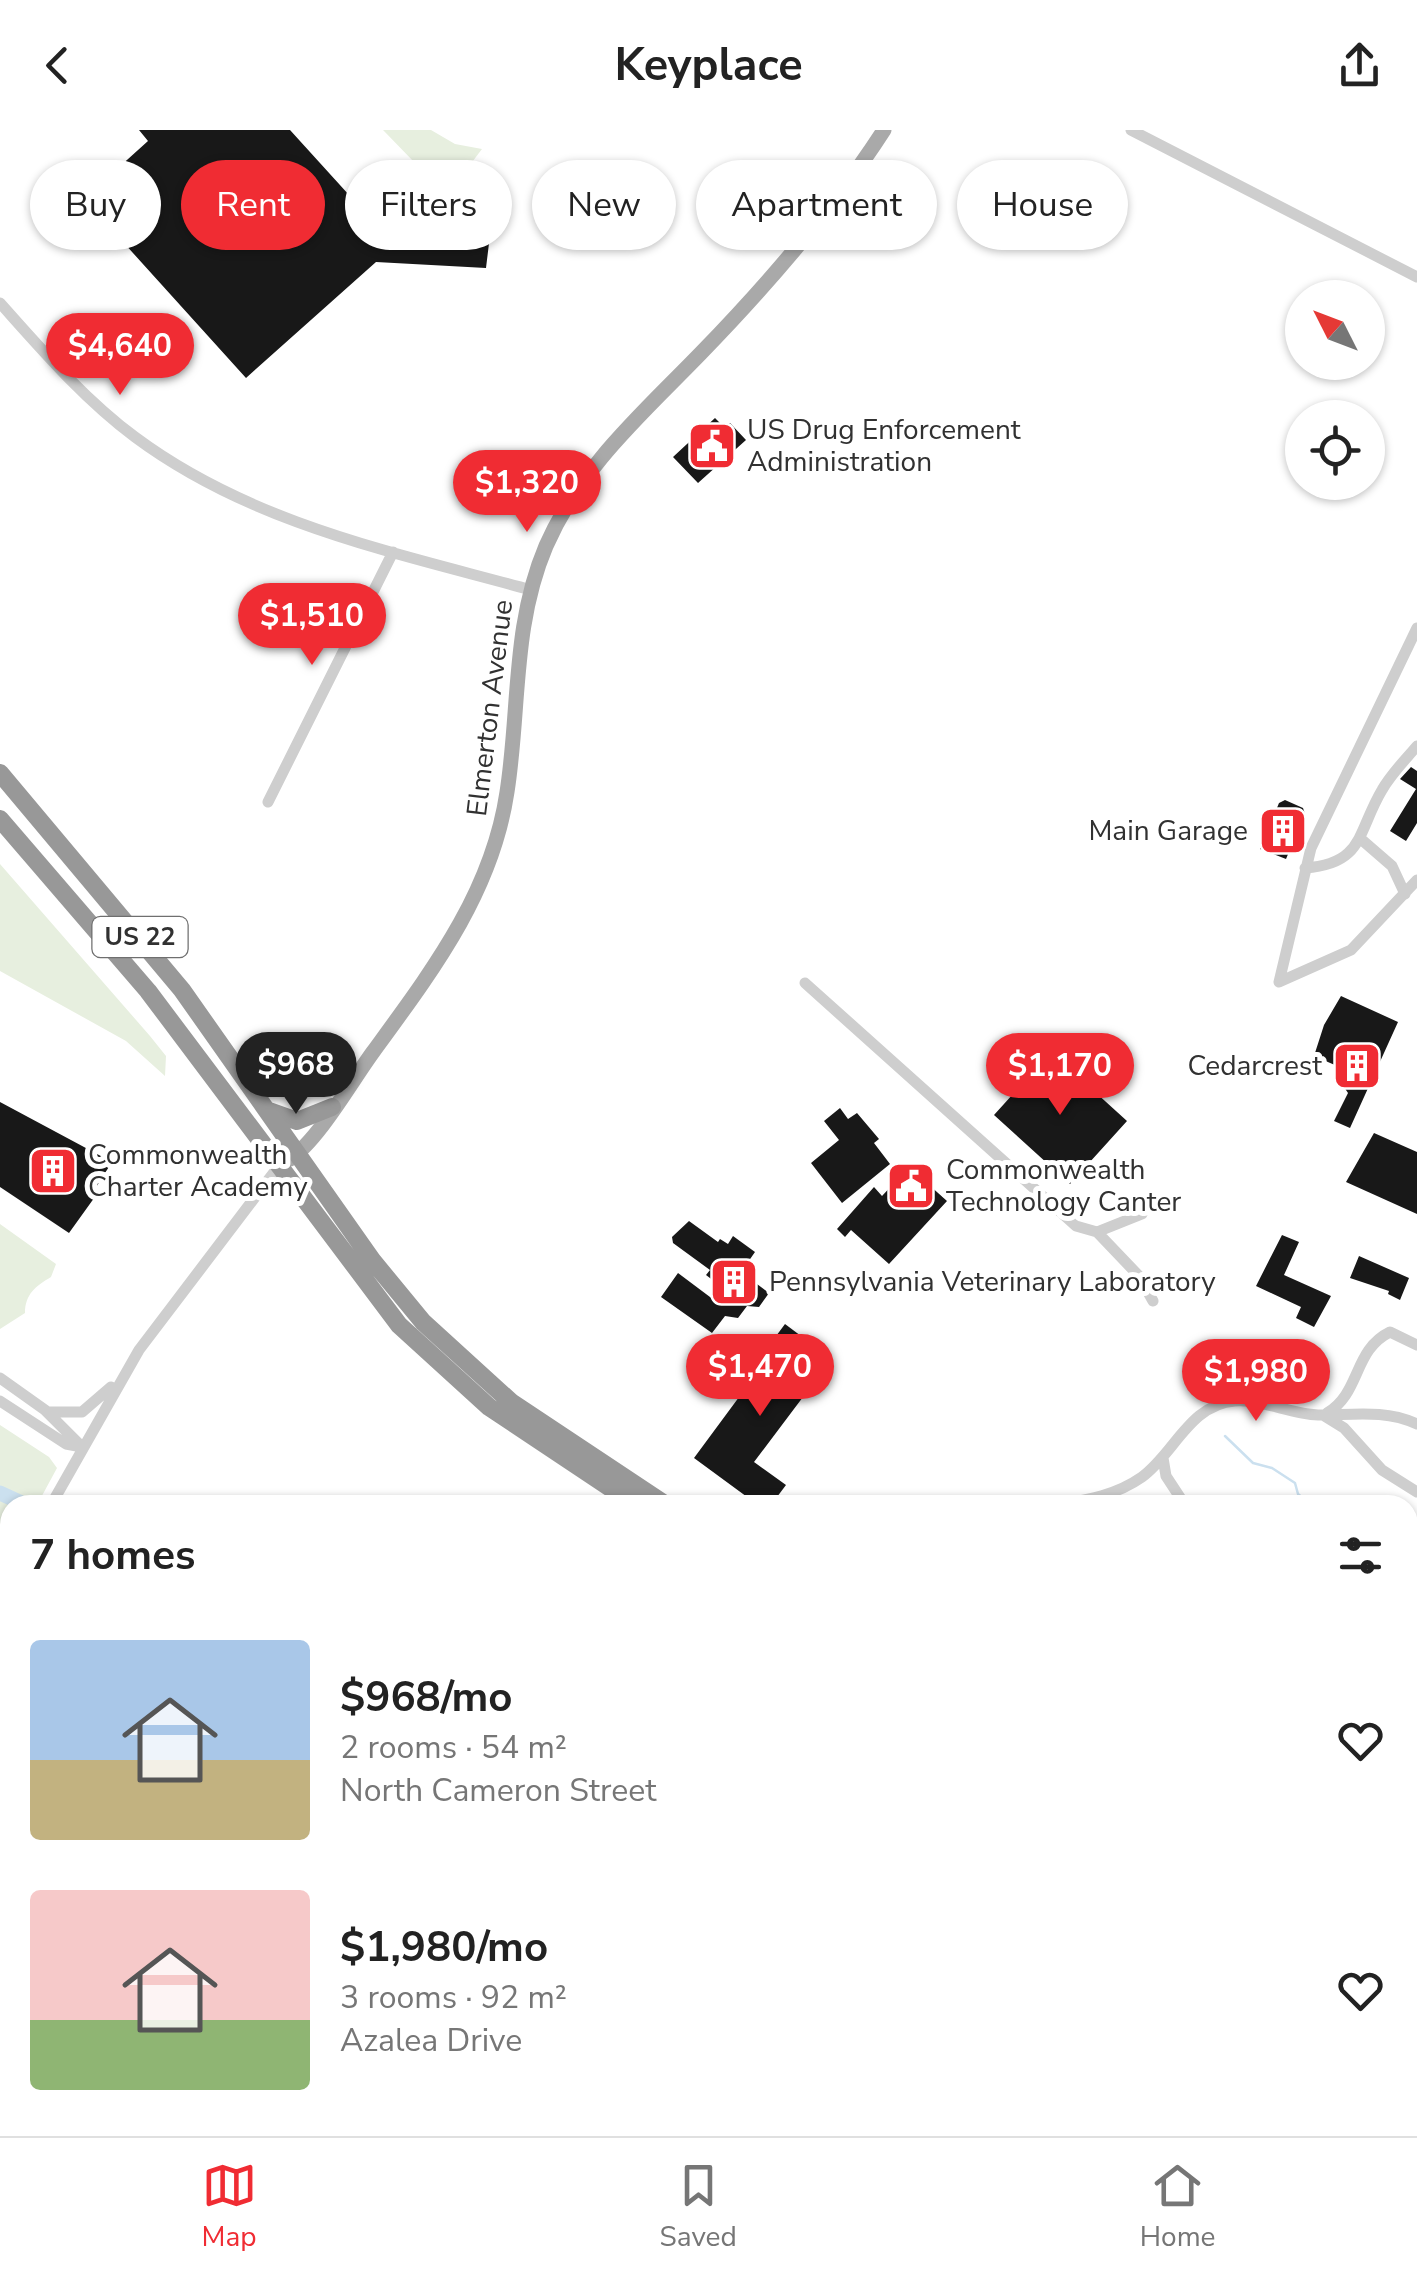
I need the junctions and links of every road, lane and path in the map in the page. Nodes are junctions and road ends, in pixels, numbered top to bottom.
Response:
1 (884, 130) edge
2 (1131, 130) edge
3 (1417, 277) edge
4 (0, 303) edge
5 (393, 552) junction
6 (531, 590) junction
7 (1417, 628) edge
8 (1417, 746) edge
9 (0, 773) edge
10 (268, 802) dead end
11 (0, 819) edge
12 (1362, 840) junction
13 (1305, 868) junction
14 (1417, 880) edge
15 (1405, 894) junction
16 (805, 983) dead end
17 (332, 1107) junction
18 (268, 1110) junction
19 (297, 1154) junction
20 (278, 1167) junction
21 (1142, 1214) dead end
22 (1097, 1232) junction
23 (1153, 1301) dead end
24 (1417, 1345) edge
25 (122, 1377) junction
26 (0, 1378) edge
27 (0, 1400) edge
28 (45, 1410) junction
29 (1323, 1415) junction
30 (1417, 1424) edge
31 (82, 1448) junction
32 (1163, 1458) junction
33 (1412, 1482) edge
34 (1417, 1492) edge
35 (57, 1495) edge
36 (621, 1495) edge
37 (651, 1495) edge
38 (1100, 1495) edge
39 (1178, 1495) edge

1 - 6 main road, Elmerton Avenue
2 - 3 street
4 - 5 street
5 - 6 street
5 - 10 street
6 - 17 main road, Elmerton Avenue
7 - 13 street
8 - 12 street
9 - 18 highway, US 22
11 - 20 highway, US 22
12 - 13 street
12 - 15 street
13 - 15 street
14 - 15 street
16 - 22 street
17 - 18 highway
17 - 19 main road, Elmerton Avenue
18 - 19 highway, US 22
19 - 20 main road, Elmerton Avenue
19 - 37 highway, US 22
20 - 25 street
20 - 36 highway, US 22
21 - 22 street
22 - 23 street
24 - 29 street
25 - 28 street
25 - 31 street
26 - 28 street
27 - 31 street
28 - 31 street
29 - 30 street
29 - 32 street
29 - 33 street
31 - 35 street
32 - 38 street
32 - 39 street
33 - 34 street

